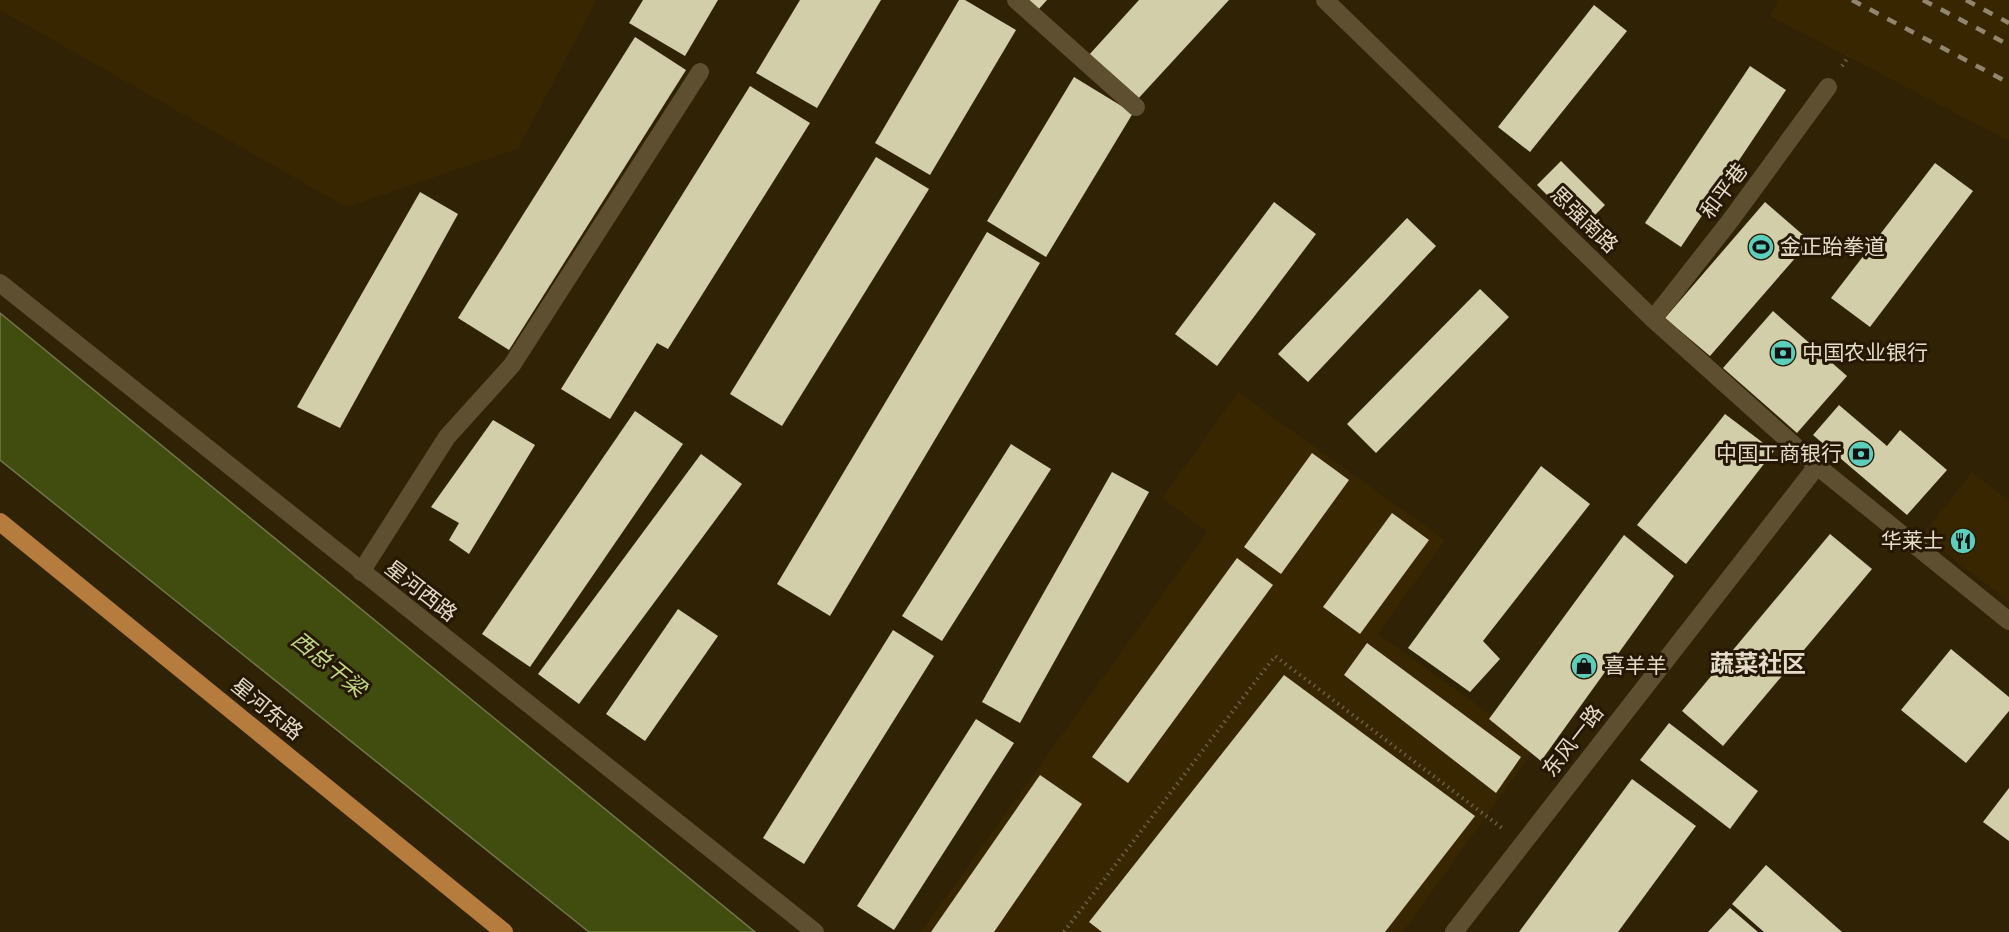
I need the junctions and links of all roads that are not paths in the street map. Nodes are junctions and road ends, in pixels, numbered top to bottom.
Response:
1 (1016, 0) edge
2 (1325, 0) edge
3 (700, 72) dead end
4 (1828, 87) dead end
5 (1136, 107) dead end
6 (0, 283) edge
7 (1653, 319) junction
8 (1817, 466) junction
9 (0, 522) edge
10 (361, 572) junction
11 (2009, 621) edge
12 (504, 932) edge
13 (815, 932) edge
14 (1454, 932) edge

1 - 5 street
2 - 7 street, 思强南路
3 - 10 street
4 - 7 street, 和平巷
6 - 10 street, 星河西路
7 - 8 street, 思强南路
8 - 11 street, 思强南路
8 - 14 street, 东风一路
9 - 12 main road, 星河东路
10 - 13 street, 星河西路

